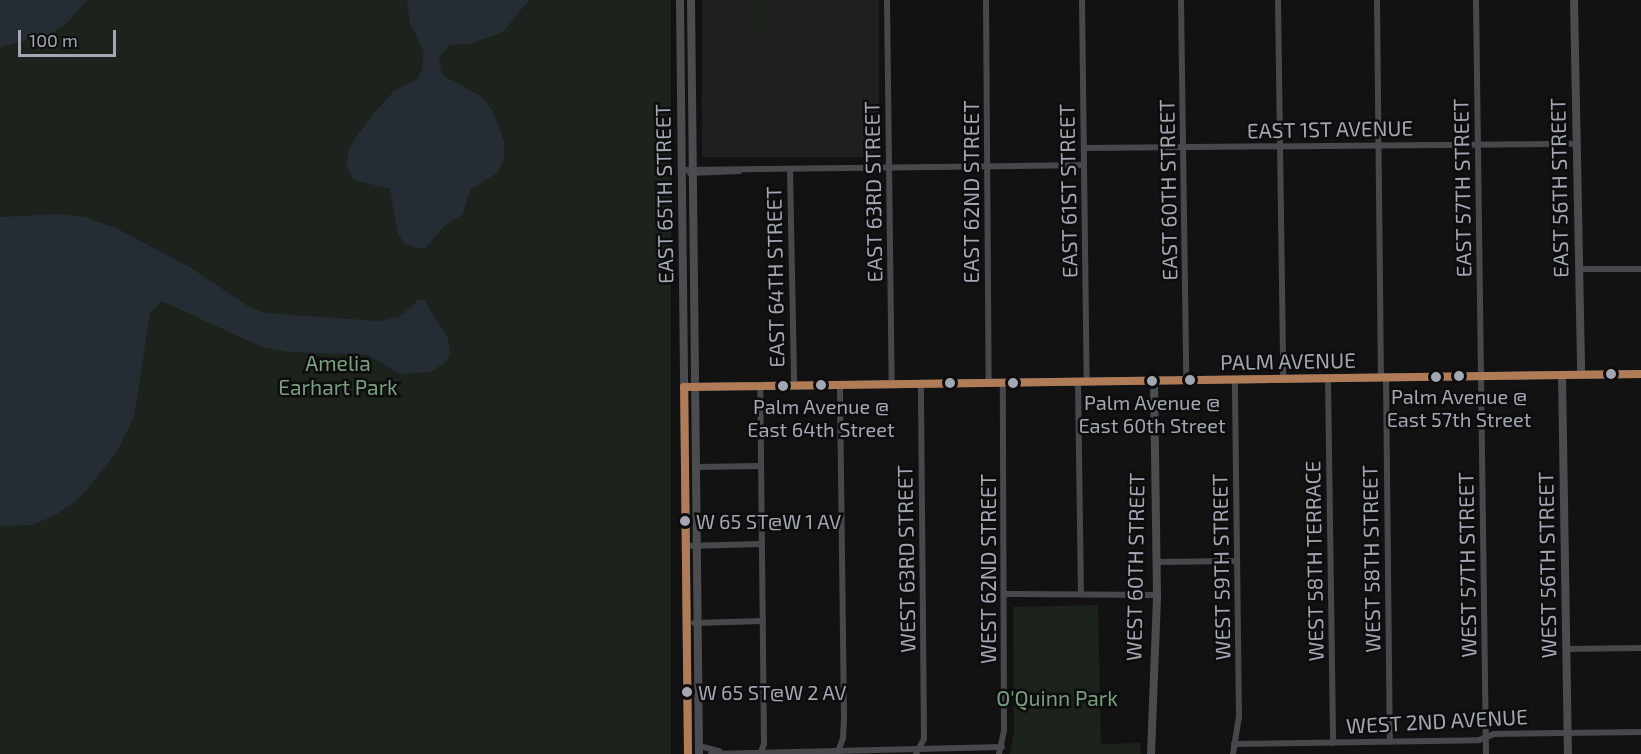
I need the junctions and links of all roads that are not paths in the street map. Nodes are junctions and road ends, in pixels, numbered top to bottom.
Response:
1 (680, 0) edge
2 (691, 0) edge
3 (887, 0) edge
4 (986, 0) edge
5 (1082, 0) edge
6 (1181, 0) edge
7 (1278, 0) edge
8 (1377, 0) edge
9 (1476, 0) edge
10 (1574, 0) edge
11 (1379, 144) junction
12 (1478, 144) junction
13 (1576, 144) junction
14 (1281, 147) junction
15 (1084, 148) junction
16 (1184, 148) junction
17 (1084, 165) junction
18 (987, 166) junction
19 (890, 167) junction
20 (790, 169) junction
21 (682, 170) junction
22 (693, 170) junction
23 (1579, 269) junction
24 (1641, 269) edge
25 (1641, 374) edge
26 (1562, 375) junction
27 (1581, 375) junction
28 (1481, 376) junction
29 (1384, 377) junction
30 (1328, 378) junction
31 (1283, 379) junction
32 (1186, 380) junction
33 (1234, 380) junction
34 (1154, 381) junction
35 (1082, 382) junction
36 (989, 383) junction
37 (1003, 383) junction
38 (892, 384) junction
39 (921, 384) junction
40 (840, 385) junction
41 (760, 386) junction
42 (794, 386) junction
43 (684, 387) junction
44 (695, 387) junction
45 (761, 466) junction
46 (696, 467) junction
47 (762, 543) junction
48 (685, 546) junction
49 (697, 546) junction
50 (1237, 561) junction
51 (1157, 562) junction
52 (1081, 593) junction
53 (1005, 594) junction
54 (1157, 595) junction
55 (763, 621) junction
56 (697, 623) junction
57 (686, 624) junction
58 (1641, 648) edge
59 (1567, 649) junction
60 (1641, 732) edge
61 (1568, 733) junction
62 (1486, 736) junction
63 (1390, 741) junction
64 (1333, 742) junction
65 (1234, 744) junction
66 (1002, 747) junction
67 (699, 750) edge
68 (838, 751) edge
69 (918, 751) edge
70 (719, 752) junction
71 (760, 753) edge
72 (688, 754) edge
73 (711, 754) edge
74 (999, 754) edge
75 (1151, 754) edge
76 (1233, 754) edge
77 (1486, 754) edge
78 (1568, 754) edge

1 - 21 main road, EAST 65TH STREET
2 - 22 main road, EAST 65TH STREET
3 - 19 street, EAST 63RD STREET
4 - 18 street, EAST 62ND STREET
5 - 15 street, EAST 61ST STREET
6 - 16 street, EAST 60TH STREET
7 - 14 street
8 - 11 street, WEST 58TH STREET
9 - 12 street, EAST 57TH STREET
10 - 13 main road, EAST 56TH STREET
11 - 12 street, EAST 1ST AVENUE
11 - 14 street, EAST 1ST AVENUE
11 - 29 street, WEST 58TH STREET
12 - 13 street, EAST 1ST AVENUE
12 - 28 street, EAST 57TH STREET
13 - 23 main road, EAST 56TH STREET
14 - 16 street, EAST 1ST AVENUE
14 - 31 street
15 - 16 street, EAST 1ST AVENUE
15 - 17 street, EAST 61ST STREET
16 - 32 street, EAST 60TH STREET
17 - 18 street
17 - 35 street, EAST 61ST STREET
18 - 19 street
18 - 36 street, EAST 62ND STREET
19 - 20 street
19 - 38 street, EAST 63RD STREET
20 - 22 street
20 - 42 street, EAST 64TH STREET
21 - 22 street
21 - 43 main road, EAST 65TH STREET
22 - 44 main road, EAST 65TH STREET
23 - 24 street
23 - 27 main road, EAST 56TH STREET
25 - 27 main road, PALM AVENUE
26 - 27 main road, PALM AVENUE
26 - 28 main road, PALM AVENUE
26 - 59 main road, WEST 56TH STREET
28 - 29 main road, PALM AVENUE
28 - 62 street, WEST 57TH STREET
29 - 30 main road, PALM AVENUE
29 - 63 street, WEST 58TH STREET
30 - 31 main road, PALM AVENUE
30 - 64 street, WEST 58TH TERRACE
31 - 33 main road, PALM AVENUE
32 - 33 main road, PALM AVENUE
32 - 34 main road, PALM AVENUE
33 - 50 street, WEST 59TH STREET
34 - 35 main road, PALM AVENUE
34 - 51 main road, WEST 60TH STREET
35 - 37 main road, PALM AVENUE
35 - 52 street, EAST 61ST STREET
36 - 37 main road, PALM AVENUE
36 - 39 main road, PALM AVENUE
37 - 53 street, WEST 62ND STREET
38 - 39 main road, PALM AVENUE
38 - 40 main road, PALM AVENUE
39 - 69 street, WEST 63RD STREET
40 - 42 main road, PALM AVENUE
40 - 68 street
41 - 42 main road, PALM AVENUE
41 - 44 main road, PALM AVENUE
41 - 45 street
43 - 44 main road, PALM AVENUE
43 - 48 main road, EAST 65TH STREET
44 - 46 main road, EAST 65TH STREET
45 - 46 street
45 - 47 street
46 - 49 main road, EAST 65TH STREET
47 - 49 street
47 - 55 street
48 - 49 street
48 - 57 main road, EAST 65TH STREET
49 - 56 main road, EAST 65TH STREET
50 - 51 street
50 - 65 street, WEST 59TH STREET
51 - 54 main road, WEST 60TH STREET
52 - 53 street
52 - 54 street
53 - 66 street, WEST 62ND STREET
54 - 75 main road, WEST 60TH STREET
55 - 56 street
55 - 71 street
56 - 57 street
56 - 67 main road, EAST 65TH STREET
57 - 72 main road, EAST 65TH STREET
58 - 59 street
59 - 61 main road, WEST 56TH STREET
60 - 61 street, WEST 2ND AVENUE
61 - 62 street, WEST 2ND AVENUE
61 - 78 main road, WEST 56TH STREET
62 - 63 street, WEST 2ND AVENUE
62 - 77 street, WEST 57TH STREET
63 - 64 street, WEST 2ND AVENUE
64 - 65 street, WEST 2ND AVENUE
65 - 76 street, WEST 59TH STREET
66 - 69 street
66 - 74 street, WEST 62ND STREET
67 - 70 street
68 - 69 street
68 - 71 street
70 - 71 street
70 - 73 street

